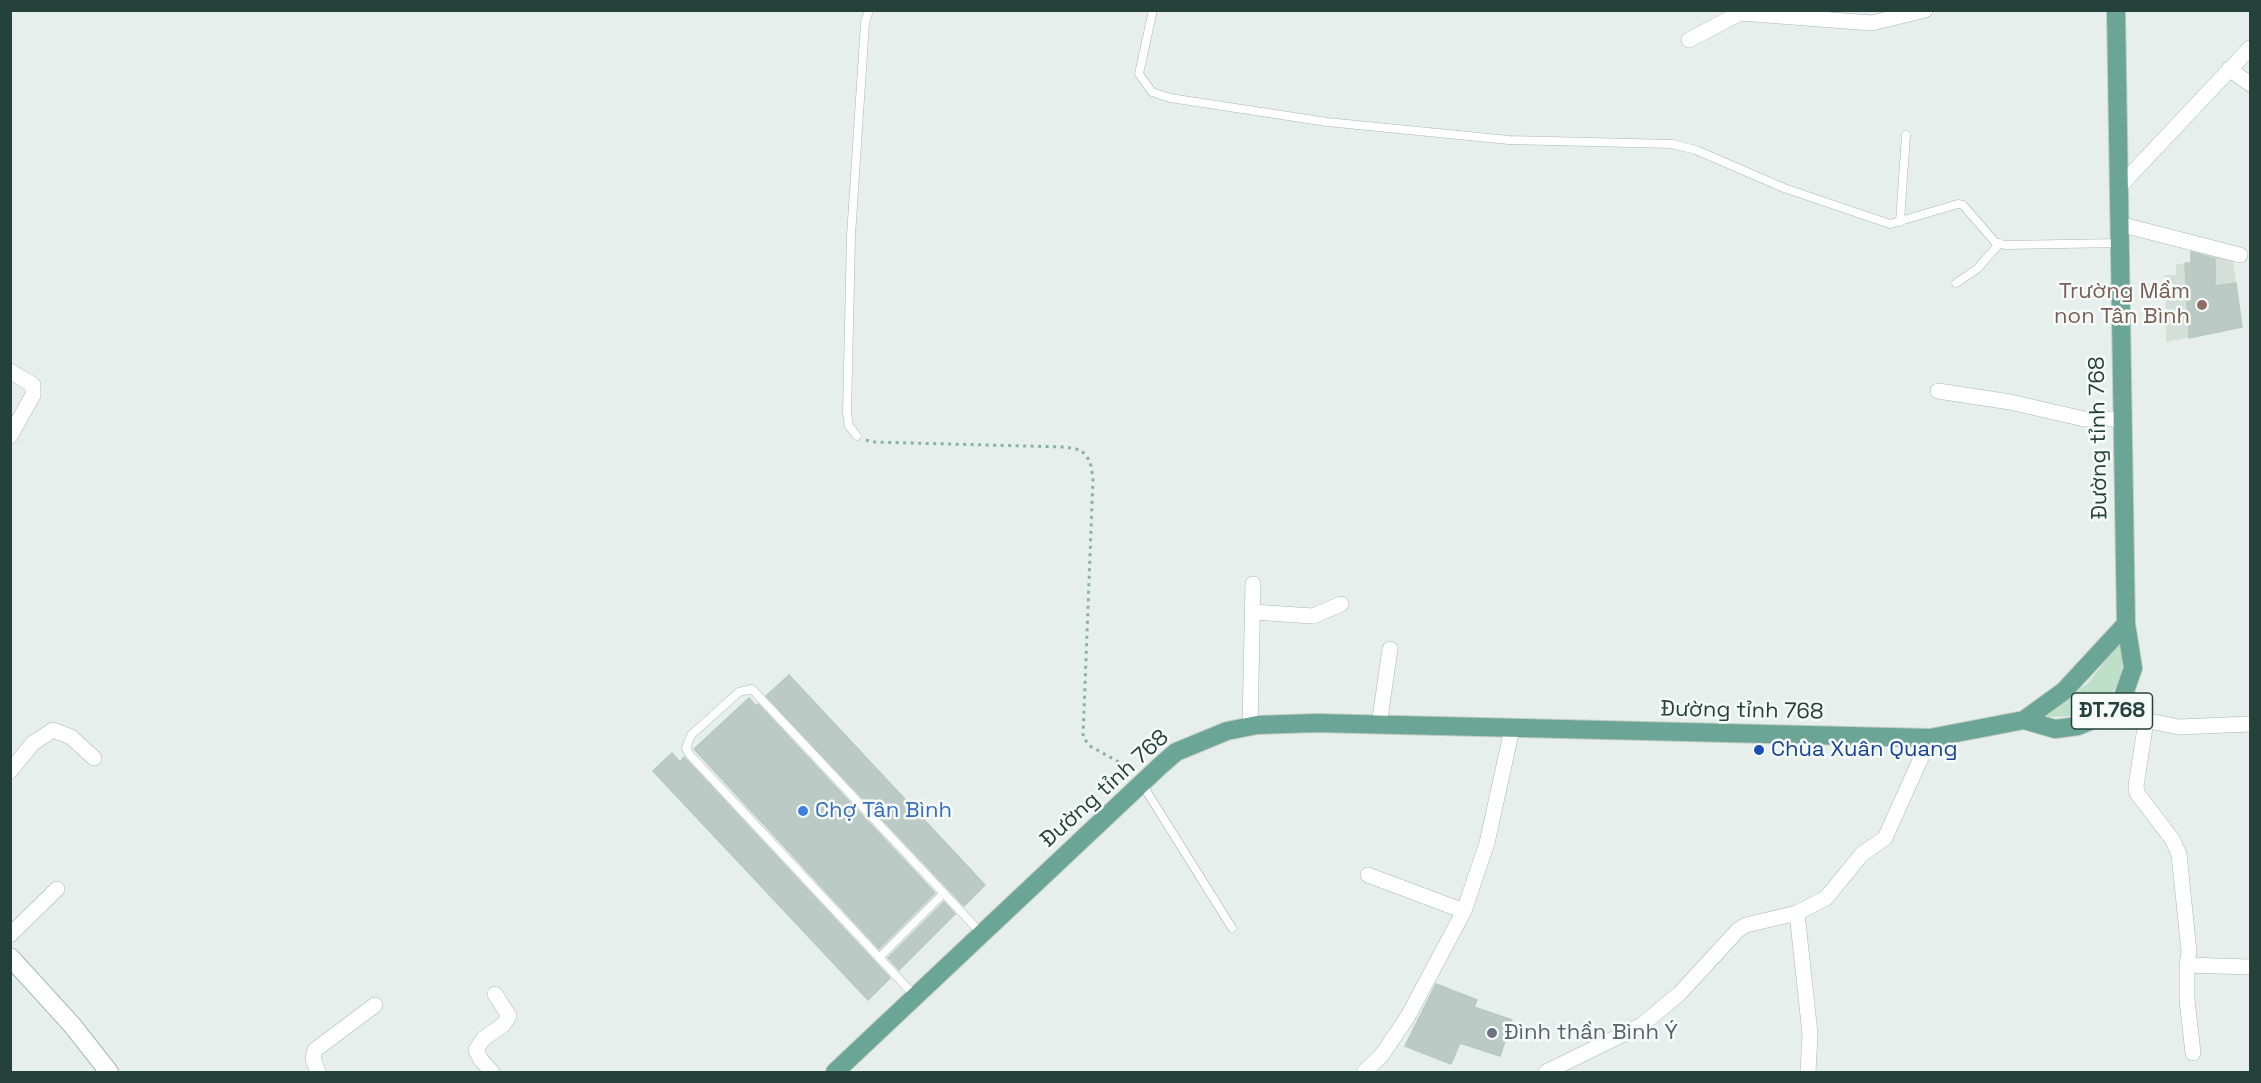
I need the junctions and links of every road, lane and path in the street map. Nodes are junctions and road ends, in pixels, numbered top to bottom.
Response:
1 (869, 10) edge
2 (1153, 10) edge
3 (1925, 10) edge
4 (2116, 10) edge
5 (1887, 15) edge
6 (1689, 40) dead end
7 (2250, 48) edge
8 (2229, 69) junction
9 (2250, 84) edge
10 (1906, 135) dead end
11 (2119, 188) junction
12 (1900, 222) junction
13 (2119, 224) junction
14 (2000, 243) junction
15 (2120, 243) junction
16 (2240, 255) dead end
17 (1956, 283) dead end
18 (10, 371) edge
19 (1938, 391) dead end
20 (2122, 419) junction
21 (10, 436) edge
22 (857, 436) joint
23 (1253, 584) dead end
24 (1341, 604) dead end
25 (1253, 612) junction
26 (2126, 624) junction
27 (1390, 649) dead end
28 (2110, 713) junction
29 (2024, 720) junction
30 (2146, 721) junction
31 (2250, 724) edge
32 (1379, 725) junction
33 (1250, 727) junction
34 (1512, 729) junction
35 (1930, 738) junction
36 (94, 758) dead end
37 (10, 771) edge
38 (1145, 780) junction
39 (1368, 875) dead end
40 (57, 890) dead end
41 (944, 893) junction
42 (1464, 911) junction
43 (1797, 913) junction
44 (1232, 928) dead end
45 (982, 934) junction
46 (10, 935) edge
47 (10, 957) edge
48 (879, 958) junction
49 (2187, 965) junction
50 (2250, 967) edge
51 (495, 994) dead end
52 (916, 997) junction
53 (375, 1005) dead end
54 (2193, 1053) dead end
55 (109, 1072) edge
56 (318, 1072) edge
57 (492, 1072) edge
58 (835, 1072) edge
59 (1364, 1072) edge
60 (1546, 1072) edge
61 (1808, 1072) edge

1 - 22 lane
2 - 12 lane
3 - 5 street
4 - 11 main road, Đường tỉnh 768 / ĐT.768
5 - 6 street
7 - 8 street
8 - 9 street
8 - 11 street
10 - 12 lane
11 - 13 main road, Đường tỉnh 768 / ĐT.768
12 - 14 lane
13 - 15 main road, Đường tỉnh 768 / ĐT.768
13 - 16 street
14 - 15 lane
14 - 17 lane
15 - 20 main road, Đường tỉnh 768 / ĐT.768
18 - 21 street
19 - 20 street
20 - 26 main road, Đường tỉnh 768 / ĐT.768
22 - 38 path
23 - 25 street
24 - 25 street
25 - 33 street
26 - 28 main road, ĐT.768
26 - 29 main road, Đường tỉnh 768 / ĐT.768
27 - 32 street
28 - 29 main road, ĐT.768
28 - 30 street
29 - 35 main road, Đường tỉnh 768 / ĐT.768
30 - 31 street
30 - 49 street
32 - 33 main road, Đường tỉnh 768 / ĐT.768
32 - 34 main road, Đường tỉnh 768 / ĐT.768
33 - 38 main road, Đường tỉnh 768 / ĐT.768
34 - 35 main road, Đường tỉnh 768 / ĐT.768
34 - 42 street
35 - 43 street
36 - 37 street
38 - 44 lane
38 - 45 main road, Đường tỉnh 768 / ĐT.768
39 - 42 street
40 - 46 street
41 - 45 lane
41 - 48 lane
41 - 48 lane
42 - 59 street
43 - 60 street
43 - 61 street
45 - 52 main road, Đường tỉnh 768 / ĐT.768
47 - 55 main road
48 - 52 lane
49 - 50 street
49 - 54 street
51 - 57 street
52 - 58 main road, Đường tỉnh 768 / ĐT.768
53 - 56 street

